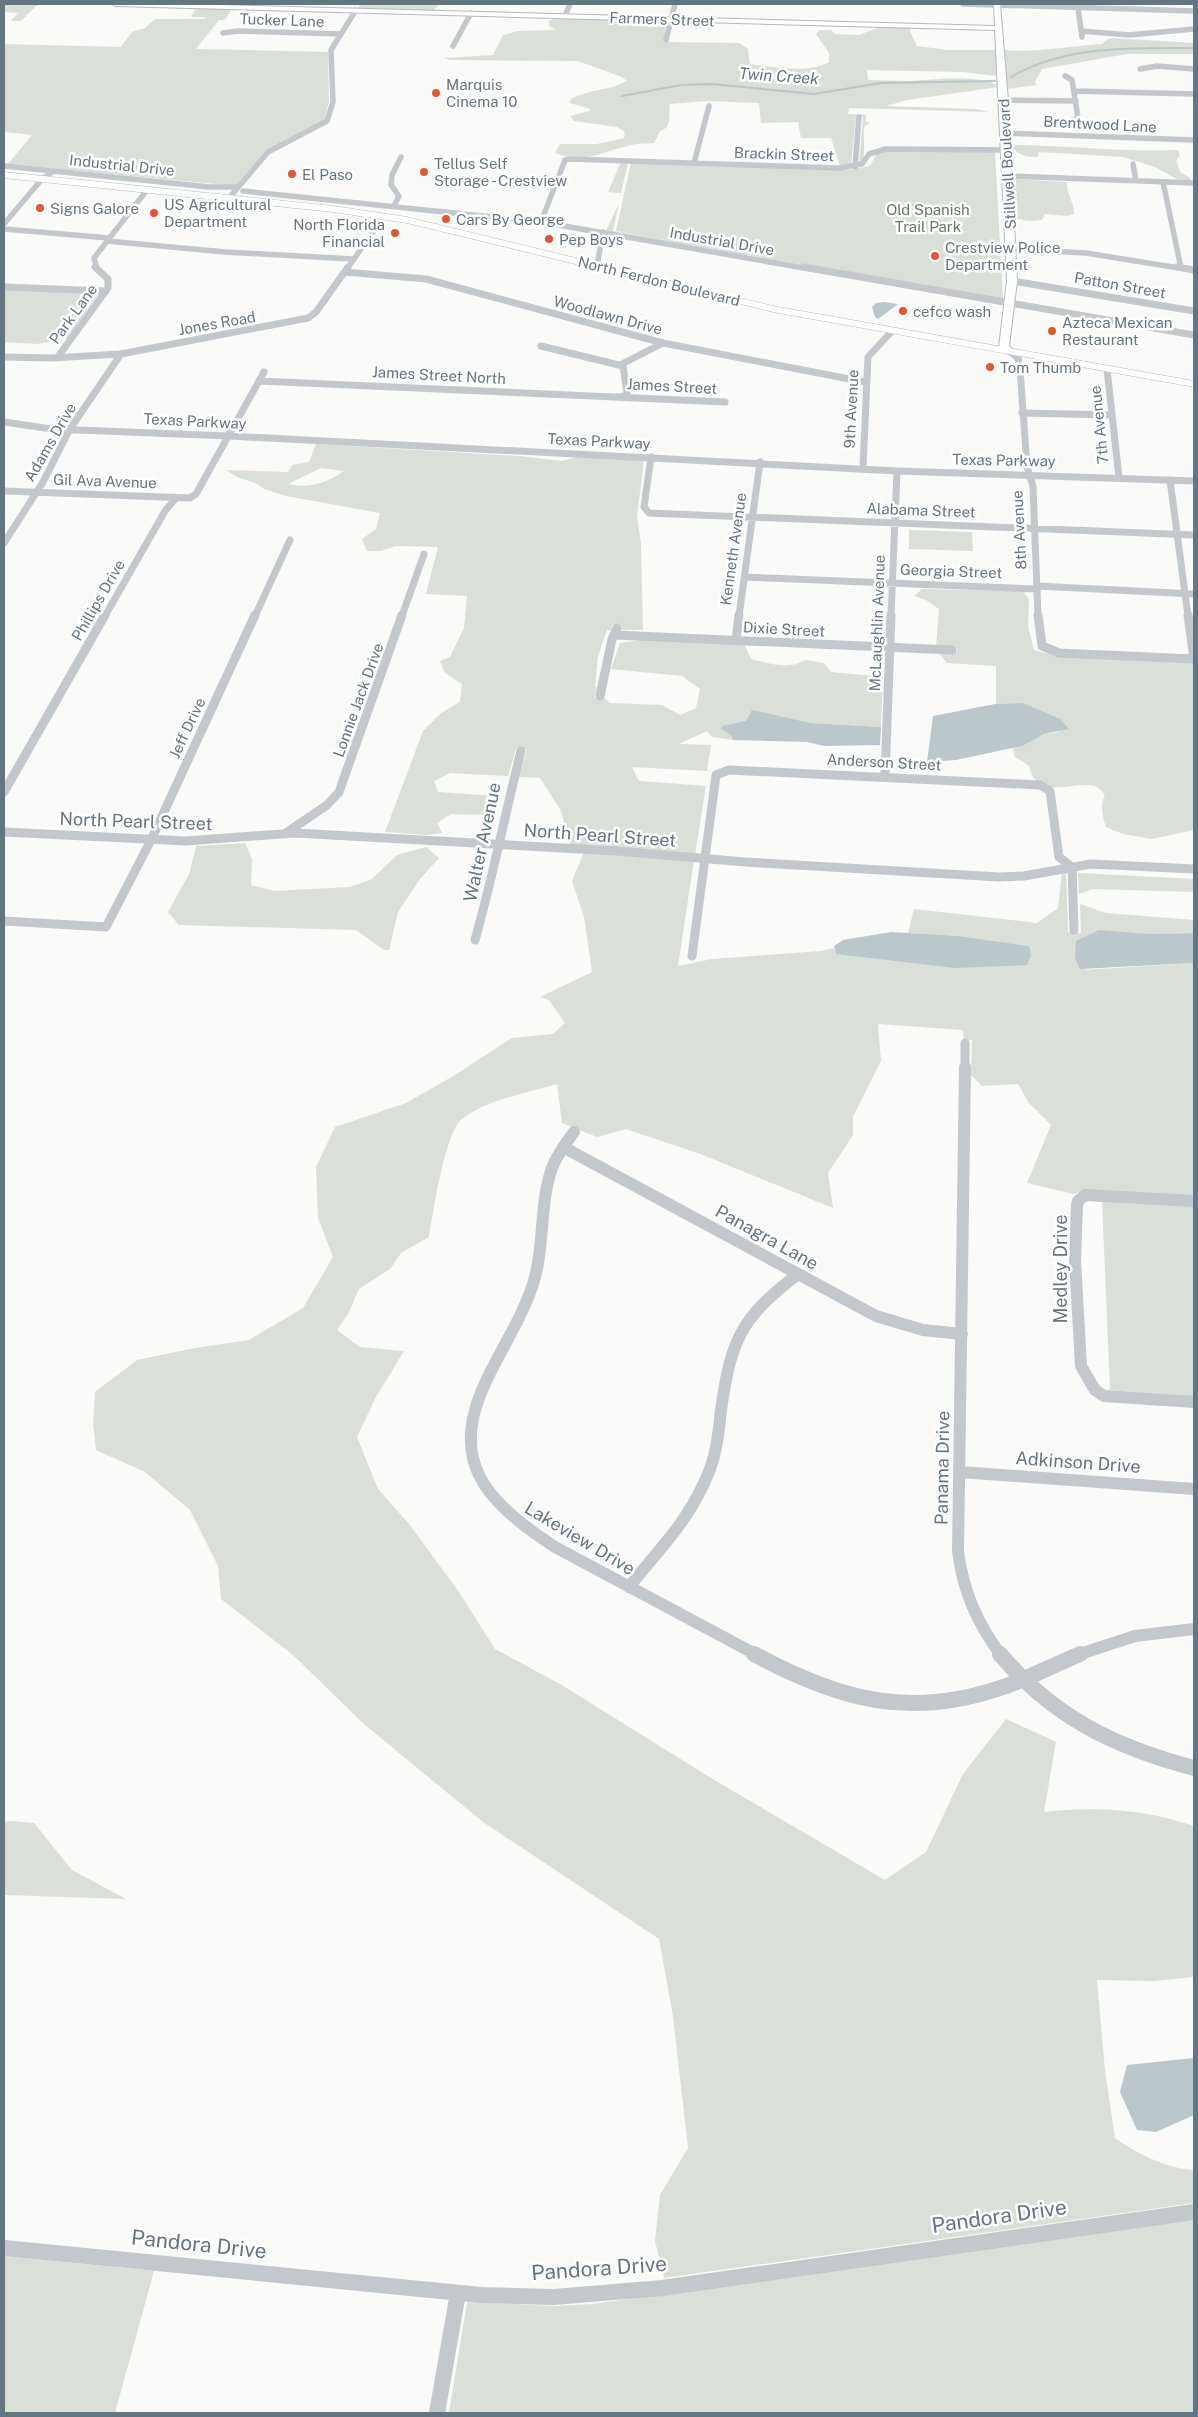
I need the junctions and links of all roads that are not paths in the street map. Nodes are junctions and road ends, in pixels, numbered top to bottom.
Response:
1 (115, 4) edge
2 (570, 4) edge
3 (675, 4) edge
4 (963, 4) edge
5 (997, 4) edge
6 (1078, 8) junction
7 (356, 10) junction
8 (1194, 11) edge
9 (471, 13) junction
10 (565, 16) junction
11 (670, 19) junction
12 (999, 28) junction
13 (1194, 29) edge
14 (223, 32) dead end
15 (341, 34) junction
16 (666, 40) dead end
17 (453, 46) dead end
18 (1140, 68) dead end
19 (1194, 68) edge
20 (1065, 76) dead end
21 (1074, 91) junction
22 (1194, 94) edge
23 (1004, 100) junction
24 (1076, 101) junction
25 (709, 106) dead end
26 (859, 117) dead end
27 (1056, 121) dead end
28 (1005, 133) junction
29 (1194, 140) edge
30 (1006, 150) junction
31 (401, 157) dead end
32 (694, 163) junction
33 (1133, 164) dead end
34 (4, 166) edge
35 (855, 166) junction
36 (54, 171) junction
37 (4, 175) edge
38 (1007, 176) junction
39 (42, 179) junction
40 (1136, 181) junction
41 (1163, 182) junction
42 (1194, 183) edge
43 (241, 189) junction
44 (147, 190) junction
45 (233, 199) junction
46 (394, 206) junction
47 (384, 216) junction
48 (541, 222) junction
49 (4, 224) edge
50 (4, 230) edge
51 (603, 232) junction
52 (108, 239) junction
53 (1011, 249) junction
54 (353, 259) junction
55 (597, 266) junction
56 (1182, 268) junction
57 (1194, 270) edge
58 (345, 272) junction
59 (1012, 280) junction
60 (4, 287) edge
61 (106, 291) junction
62 (1010, 304) junction
63 (1194, 311) edge
64 (892, 331) junction
65 (1194, 335) edge
66 (663, 343) junction
67 (541, 346) dead end
68 (1009, 351) junction
69 (121, 354) junction
70 (4, 357) edge
71 (58, 358) junction
72 (620, 366) junction
73 (1107, 369) junction
74 (264, 372) dead end
75 (259, 381) junction
76 (865, 382) junction
77 (1194, 384) edge
78 (618, 397) junction
79 (725, 402) dead end
80 (1022, 413) junction
81 (1111, 415) junction
82 (4, 422) edge
83 (70, 429) junction
84 (229, 436) junction
85 (651, 457) junction
86 (760, 462) junction
87 (863, 468) junction
88 (897, 470) junction
89 (1029, 474) junction
90 (1119, 478) junction
91 (1170, 480) junction
92 (1194, 481) edge
93 (4, 490) edge
94 (37, 492) junction
95 (176, 498) junction
96 (752, 517) junction
97 (895, 523) junction
98 (1034, 529) junction
99 (1177, 534) junction
100 (1194, 535) edge
101 (290, 540) dead end
102 (4, 544) edge
103 (424, 554) dead end
104 (745, 577) junction
105 (892, 582) junction
106 (1037, 588) junction
107 (1184, 593) junction
108 (1194, 594) edge
109 (736, 640) junction
110 (889, 647) junction
111 (952, 650) dead end
112 (1194, 659) edge
113 (600, 696) dead end
114 (521, 751) dead end
115 (885, 776) junction
116 (4, 792) edge
117 (4, 832) edge
118 (286, 833) junction
119 (151, 840) junction
120 (498, 844) junction
121 (705, 858) junction
122 (1072, 867) junction
123 (1194, 869) edge
124 (4, 921) edge
125 (1074, 930) dead end
126 (475, 940) dead end
127 (692, 956) dead end
128 (965, 1043) dead end
129 (574, 1132) dead end
130 (563, 1147) junction
131 (1194, 1201) edge
132 (798, 1274) junction
133 (962, 1334) junction
134 (1194, 1402) edge
135 (960, 1472) junction
136 (1194, 1489) edge
137 (629, 1587) junction
138 (1194, 1629) edge
139 (1021, 1680) junction
140 (1194, 1768) edge
141 (1194, 2212) edge
142 (4, 2248) edge
143 (458, 2293) junction
144 (437, 2413) edge

1 - 7 street, Farmers Street
2 - 10 street
3 - 11 street
4 - 5 street
5 - 6 street
5 - 12 street, Stillwell Boulevard
6 - 8 street
6 - 13 street
7 - 9 street, Farmers Street
7 - 15 street
9 - 10 street, Farmers Street
9 - 17 street
10 - 11 street, Farmers Street
11 - 12 street, Farmers Street
11 - 16 street
12 - 23 street, Stillwell Boulevard
14 - 15 street, Tucker Lane
15 - 43 street
18 - 19 street
20 - 21 street
21 - 22 street
21 - 24 street
23 - 24 street
23 - 28 street, Stillwell Boulevard
24 - 27 street
25 - 32 street
26 - 35 street
28 - 29 street, Brentwood Lane
28 - 30 street, Stillwell Boulevard
30 - 35 street, Brackin Street
30 - 38 street, Stillwell Boulevard
31 - 46 street
32 - 35 street, Brackin Street
32 - 48 street, Brackin Street
33 - 40 street
34 - 36 street, Industrial Drive
36 - 39 street
36 - 43 street, Industrial Drive
37 - 39 main road, North Ferdon Boulevard
38 - 40 street
38 - 53 street, Stillwell Boulevard
39 - 44 main road, North Ferdon Boulevard
39 - 49 street
40 - 41 street
41 - 42 street
41 - 56 street
43 - 45 street
43 - 46 street, Industrial Drive
44 - 45 main road, North Ferdon Boulevard
44 - 52 street, Park Lane
45 - 47 main road, North Ferdon Boulevard
46 - 48 street, Industrial Drive
47 - 54 street, Jones Road
47 - 55 main road, North Ferdon Boulevard
48 - 51 street, Industrial Drive
50 - 52 street
51 - 55 street
51 - 62 street, Industrial Drive
52 - 54 street
52 - 61 street, Park Lane
53 - 56 street
53 - 59 street, Stillwell Boulevard
54 - 58 street, Jones Road
55 - 64 main road, North Ferdon Boulevard
56 - 57 street
58 - 66 street, Woodlawn Drive
58 - 69 street, Jones Road
59 - 62 street, Stillwell Boulevard
59 - 63 street, Patton Street
60 - 61 street
61 - 71 street, Park Lane
62 - 65 street, Industrial Drive
62 - 68 street, Stillwell Boulevard
64 - 68 main road, North Ferdon Boulevard
64 - 76 street, 9th Avenue
66 - 72 street
66 - 76 street, Woodlawn Drive
67 - 72 street
68 - 73 main road, North Ferdon Boulevard
68 - 80 street, 8th Avenue
69 - 71 street, Jones Road
69 - 83 street, Adams Drive
70 - 71 street, Jones Road
72 - 78 street
73 - 77 main road, North Ferdon Boulevard
73 - 81 street, 7th Avenue
74 - 75 street
75 - 78 street, James Street North
75 - 84 street
76 - 87 street, 9th Avenue
78 - 79 street, James Street
80 - 81 street
80 - 89 street, 8th Avenue
81 - 90 street, 7th Avenue
82 - 83 street, Texas Parkway
83 - 84 street, Texas Parkway
83 - 94 street, Adams Drive
84 - 85 street, Texas Parkway
84 - 95 street
85 - 86 street, Texas Parkway
85 - 96 street, Alabama Street
86 - 87 street, Texas Parkway
86 - 96 street, Kenneth Avenue
87 - 88 street, Texas Parkway
88 - 89 street, Texas Parkway
88 - 97 street, McLaughlin Avenue
89 - 90 street, Texas Parkway
89 - 98 street, 8th Avenue
90 - 91 street, Texas Parkway
91 - 92 street, Texas Parkway
91 - 99 street
93 - 94 street, Gil Ava Avenue
94 - 95 street, Gil Ava Avenue
94 - 102 street, Adams Drive
95 - 116 street, Phillips Drive
96 - 97 street, Alabama Street
96 - 104 street, Kenneth Avenue
97 - 98 street, Alabama Street
97 - 105 street, McLaughlin Avenue
98 - 99 street, Alabama Street
98 - 106 street, 8th Avenue
99 - 100 street, Alabama Street
99 - 107 street
101 - 119 street, Jeff Drive
103 - 118 street, Lonnie Jack Drive
104 - 105 street, Georgia Street
104 - 109 street, Kenneth Avenue
105 - 106 street, Georgia Street
105 - 110 street, McLaughlin Avenue
106 - 107 street, Georgia Street
106 - 112 street, 8th Avenue
107 - 108 street, Georgia Street
107 - 112 street
109 - 110 street, Dixie Street
109 - 113 street, Dixie Street
110 - 111 street, Dixie Street
110 - 115 street, McLaughlin Avenue
114 - 120 street, Walter Avenue
115 - 121 street, Anderson Street
115 - 122 street, Anderson Street
117 - 119 street, North Pearl Street
118 - 119 street, North Pearl Street
118 - 120 street, North Pearl Street
119 - 124 street, Jeff Drive
120 - 121 street, North Pearl Street
120 - 126 street, Walter Avenue
121 - 122 street, North Pearl Street
121 - 127 street
122 - 123 street, North Pearl Street
122 - 125 street
128 - 133 street, Panama Drive
129 - 130 street, Lakeview Drive
130 - 132 street, Panagra Lane
130 - 137 street, Lakeview Drive
131 - 134 street, Medley Drive
132 - 133 street, Panagra Lane
132 - 137 street
133 - 135 street, Panama Drive
135 - 136 street, Adkinson Drive
135 - 139 street, Panama Drive
137 - 139 street, Lakeview Drive
138 - 139 street, Lakeview Drive
139 - 140 street, Panama Drive
141 - 143 street, Pandora Drive
142 - 143 street, Pandora Drive
143 - 144 street

